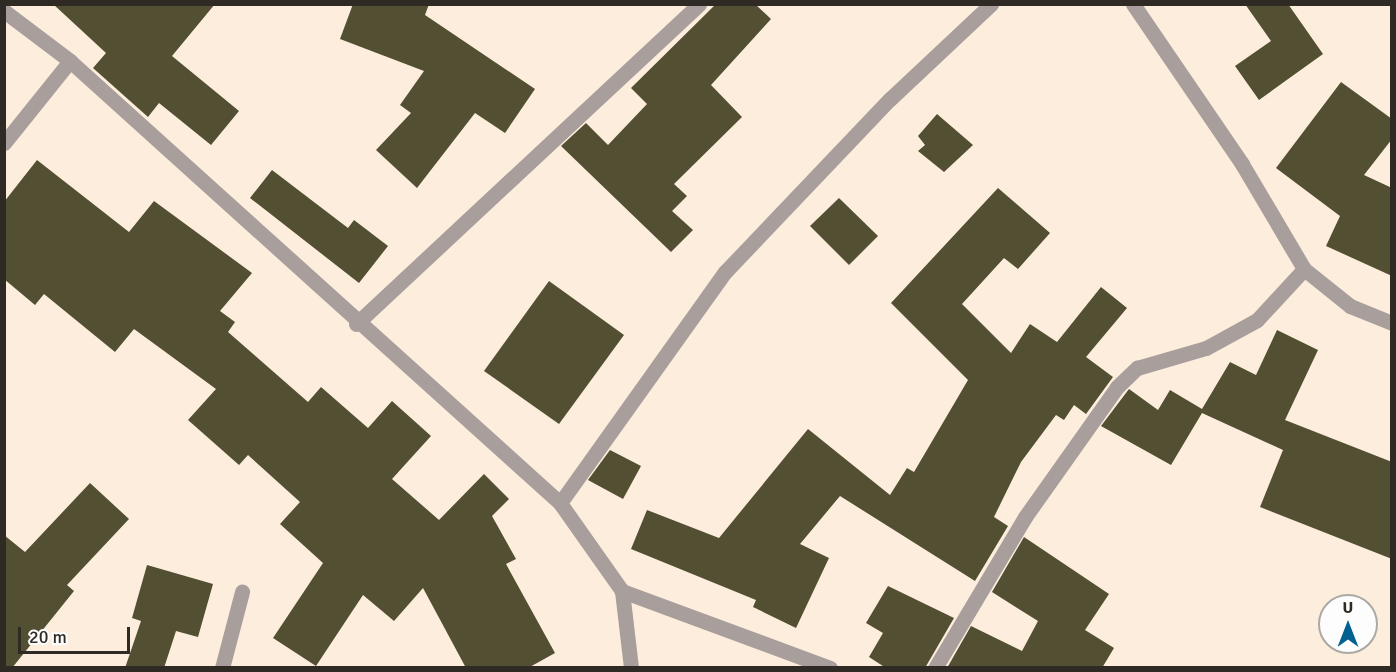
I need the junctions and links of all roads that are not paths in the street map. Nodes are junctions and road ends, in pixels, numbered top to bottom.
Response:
1 (699, 4) edge
2 (991, 4) edge
3 (1133, 4) edge
4 (4, 11) edge
5 (70, 61) junction
6 (4, 143) edge
7 (1304, 269) junction
8 (1392, 323) edge
9 (356, 324) junction
10 (560, 503) junction
11 (622, 591) junction
12 (242, 592) dead end
13 (222, 668) edge
14 (631, 668) edge
15 (830, 668) edge
16 (935, 668) edge

1 - 9 street
2 - 10 street
3 - 7 street
4 - 5 street
5 - 6 street
5 - 9 street
7 - 8 street
7 - 16 street
9 - 10 street
10 - 11 street
11 - 14 street
11 - 15 street
12 - 13 street

